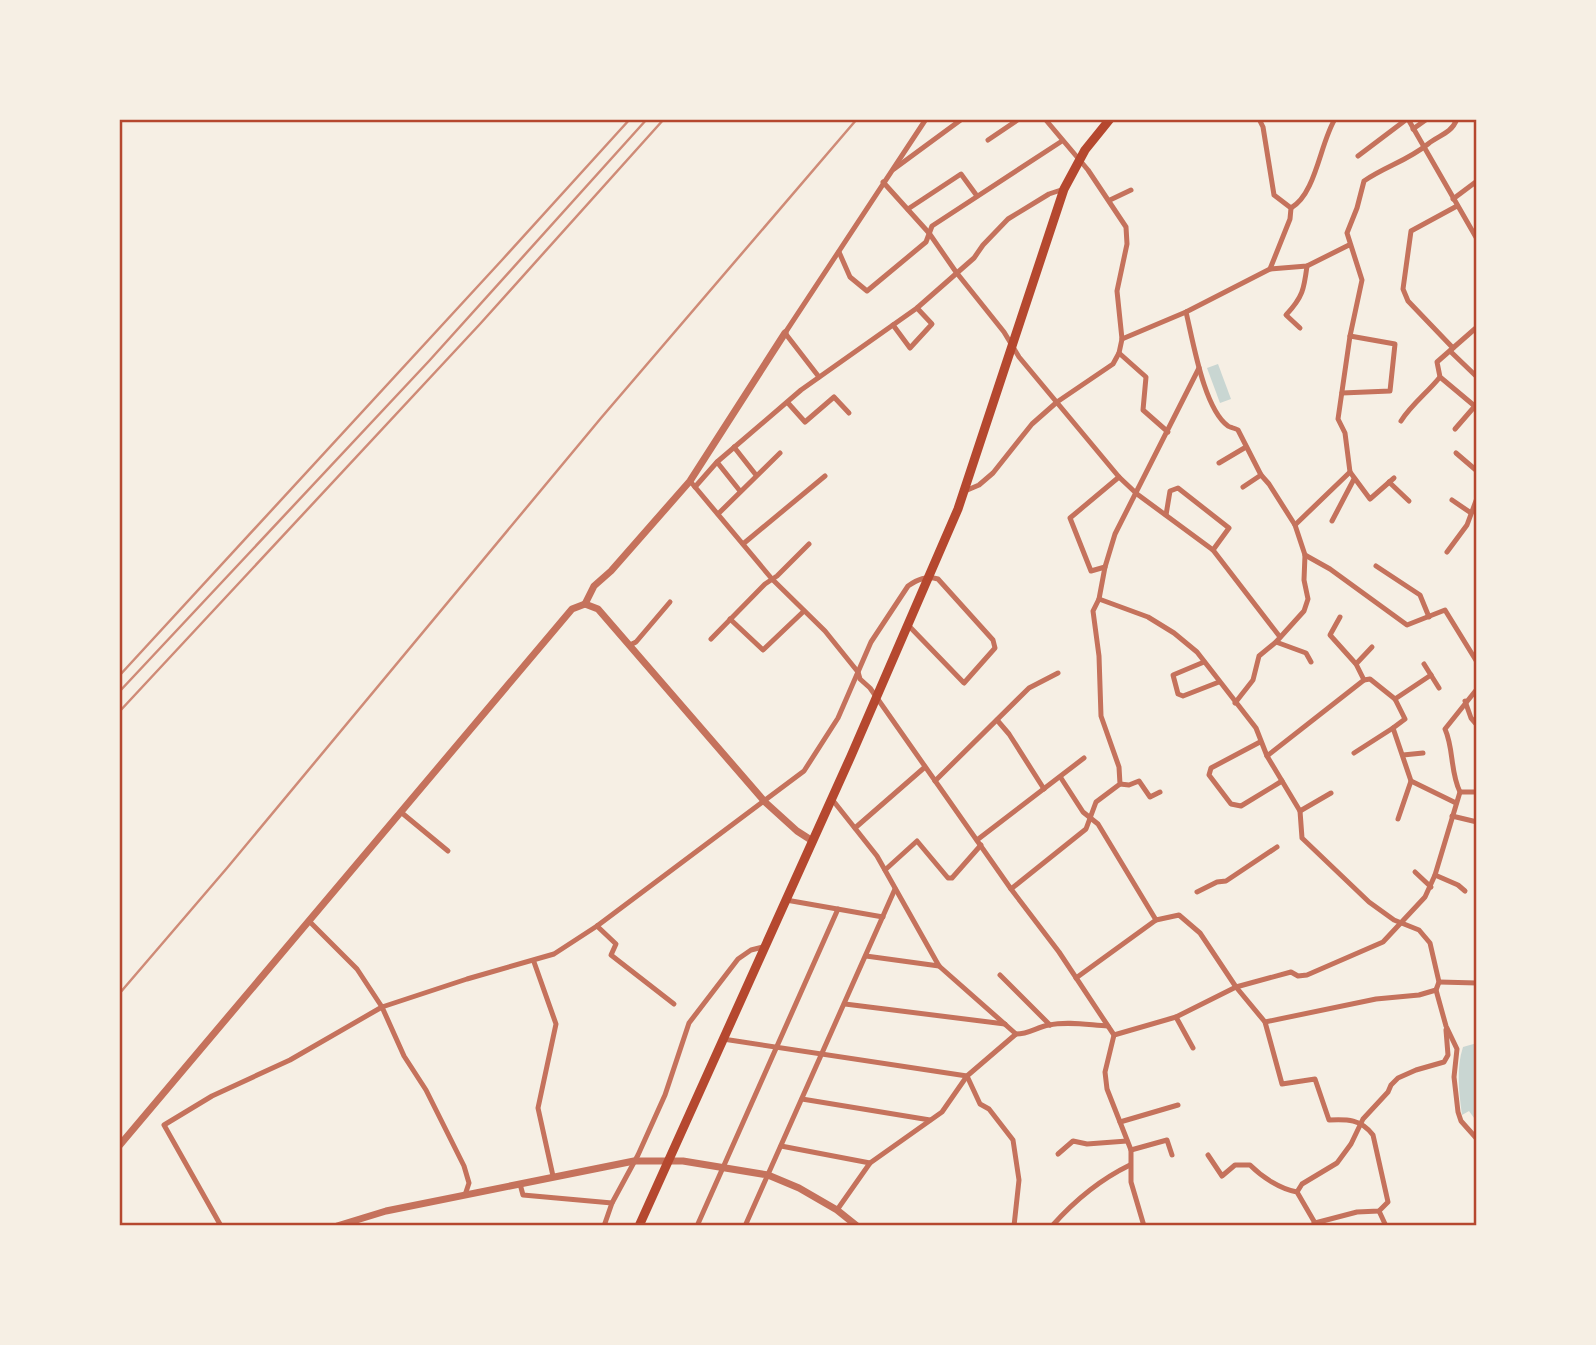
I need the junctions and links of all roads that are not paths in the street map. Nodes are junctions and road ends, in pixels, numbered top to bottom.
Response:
1 (926, 119) edge
2 (962, 119) edge
3 (1019, 119) edge
4 (1045, 119) edge
5 (1110, 119) edge
6 (1259, 119) edge
7 (1335, 119) edge
8 (1408, 119) edge
9 (1427, 119) edge
10 (1457, 119) edge
11 (1413, 129) junction
12 (988, 140) dead end
13 (1062, 141) junction
14 (1424, 149) junction
15 (1358, 156) dead end
16 (1079, 159) junction
17 (890, 171) junction
18 (1477, 181) edge
19 (883, 182) junction
20 (1064, 189) junction
21 (1131, 190) dead end
22 (977, 196) junction
23 (1453, 199) junction
24 (1110, 200) junction
25 (1457, 206) junction
26 (1292, 208) junction
27 (908, 209) junction
28 (929, 233) junction
29 (1477, 239) edge
30 (1349, 245) junction
31 (839, 252) junction
32 (1307, 266) junction
33 (1270, 269) junction
34 (956, 272) junction
35 (917, 308) junction
36 (1186, 312) junction
37 (893, 325) junction
38 (1477, 327) edge
39 (1300, 328) dead end
40 (785, 333) junction
41 (1350, 337) junction
42 (1122, 339) junction
43 (1011, 345) junction
44 (1451, 349) junction
45 (1119, 353) junction
46 (1199, 368) junction
47 (818, 377) junction
48 (1440, 377) junction
49 (1477, 377) edge
50 (1342, 393) junction
51 (1057, 402) junction
52 (788, 403) junction
53 (1476, 407) edge
54 (849, 413) dead end
55 (1401, 421) dead end
56 (1455, 429) dead end
57 (1168, 432) junction
58 (734, 447) junction
59 (1246, 447) junction
60 (780, 453) dead end
61 (1456, 453) dead end
62 (717, 462) junction
63 (1219, 463) dead end
64 (1477, 471) edge
65 (1350, 472) junction
66 (756, 475) junction
67 (1261, 475) junction
68 (825, 476) dead end
69 (1119, 477) junction
70 (1353, 479) junction
71 (692, 484) junction
72 (1243, 487) dead end
73 (740, 491) junction
74 (964, 491) junction
75 (1137, 494) junction
76 (1477, 498) edge
77 (1452, 500) dead end
78 (1409, 501) dead end
79 (1471, 513) junction
80 (718, 514) junction
81 (1166, 515) junction
82 (1332, 522) dead end
83 (1294, 525) junction
84 (743, 544) junction
85 (809, 544) dead end
86 (1213, 550) junction
87 (1447, 552) dead end
88 (1305, 555) junction
89 (1105, 566) junction
90 (1376, 566) dead end
91 (929, 577) junction
92 (772, 579) junction
93 (1099, 599) junction
94 (670, 602) dead end
95 (585, 604) junction
96 (804, 611) junction
97 (1340, 617) dead end
98 (1429, 617) junction
99 (730, 619) junction
100 (908, 625) junction
101 (711, 639) dead end
102 (1278, 640) junction
103 (1362, 643) dead end
104 (631, 645) junction
105 (1204, 662) junction
106 (1311, 662) dead end
107 (1477, 662) edge
108 (1356, 664) junction
109 (1424, 664) dead end
110 (858, 671) junction
111 (1058, 673) dead end
112 (1431, 675) junction
113 (1364, 680) junction
114 (1219, 682) junction
115 (1439, 688) dead end
116 (1477, 690) edge
117 (875, 696) junction
118 (1395, 699) junction
119 (1465, 701) junction
120 (1235, 704) junction
121 (997, 720) junction
122 (1477, 725) edge
123 (1392, 728) junction
124 (1259, 742) junction
125 (1354, 753) dead end
126 (1423, 753) dead end
127 (1403, 755) junction
128 (1267, 756) junction
129 (1084, 758) dead end
130 (925, 767) junction
131 (1061, 778) junction
132 (935, 781) junction
133 (1282, 781) junction
134 (1411, 781) junction
135 (1120, 783) junction
136 (1044, 789) junction
137 (1160, 792) dead end
138 (1460, 792) junction
139 (1477, 792) edge
140 (1331, 793) dead end
141 (831, 798) junction
142 (765, 802) junction
143 (1456, 803) junction
144 (1300, 811) junction
145 (402, 813) junction
146 (1452, 816) junction
147 (1091, 817) junction
148 (1398, 819) dead end
149 (1477, 822) edge
150 (855, 828) junction
151 (436, 841) junction
152 (811, 841) junction
153 (979, 842) junction
154 (1277, 847) dead end
155 (430, 848) dead end
156 (448, 851) dead end
157 (885, 870) junction
158 (1415, 872) dead end
159 (1435, 875) junction
160 (1431, 887) junction
161 (895, 889) junction
162 (1011, 889) junction
163 (1465, 891) dead end
164 (1197, 892) dead end
165 (786, 900) junction
166 (838, 909) junction
167 (883, 917) junction
168 (1156, 920) junction
169 (309, 921) junction
170 (1401, 922) junction
171 (597, 926) junction
172 (763, 947) junction
173 (866, 956) junction
174 (534, 962) junction
175 (939, 966) junction
176 (1000, 975) dead end
177 (1076, 978) junction
178 (1439, 982) junction
179 (1477, 983) edge
180 (1236, 987) junction
181 (1436, 990) junction
182 (674, 1004) dead end
183 (845, 1004) junction
184 (382, 1007) junction
185 (1175, 1017) junction
186 (1265, 1022) junction
187 (1005, 1024) junction
188 (1050, 1025) junction
189 (1108, 1026) junction
190 (1446, 1026) junction
191 (1016, 1034) junction
192 (1114, 1035) junction
193 (723, 1040) junction
194 (777, 1047) junction
195 (1193, 1048) dead end
196 (822, 1054) junction
197 (967, 1076) junction
198 (802, 1099) junction
199 (1178, 1105) dead end
200 (930, 1120) junction
201 (1120, 1122) junction
202 (1361, 1124) junction
203 (1068, 1134) dead end
204 (1477, 1139) edge
205 (1073, 1141) junction
206 (1127, 1141) junction
207 (119, 1146) edge
208 (781, 1146) junction
209 (1131, 1150) junction
210 (1058, 1154) dead end
211 (1208, 1155) dead end
212 (1172, 1156) dead end
213 (634, 1161) junction
214 (668, 1162) junction
215 (870, 1163) junction
216 (1130, 1165) junction
217 (723, 1168) junction
218 (768, 1175) junction
219 (553, 1176) junction
220 (520, 1184) junction
221 (1297, 1192) junction
222 (465, 1195) junction
223 (612, 1203) junction
224 (837, 1210) junction
225 (1379, 1211) junction
226 (1313, 1224) edge
227 (220, 1226) edge
228 (337, 1226) edge
229 (604, 1226) edge
230 (639, 1226) edge
231 (696, 1226) edge
232 (745, 1226) edge
233 (857, 1226) edge
234 (1014, 1226) edge
235 (1052, 1226) edge
236 (1144, 1226) edge
237 (1386, 1226) edge

1 - 17 street
2 - 17 street
3 - 12 street
4 - 13 street
5 - 16 main road
6 - 26 street
7 - 26 street
8 - 11 street
8 - 15 street
9 - 11 street
10 - 14 street
11 - 14 street
13 - 16 street
13 - 22 street
14 - 23 street
14 - 30 street
16 - 20 main road
16 - 24 street
17 - 19 street
18 - 23 street
19 - 27 street
19 - 31 street
20 - 34 street
20 - 43 main road
21 - 24 street
22 - 27 street
22 - 28 street
23 - 25 street
24 - 42 street
25 - 29 street
25 - 44 street
26 - 33 street
27 - 28 street
28 - 31 street
28 - 34 street
30 - 32 street
30 - 41 street
31 - 40 street
32 - 33 street
32 - 39 street
33 - 36 street
34 - 35 street
34 - 43 street
35 - 37 street
35 - 37 street
36 - 42 street
36 - 46 street
37 - 47 street
38 - 44 street
40 - 47 street
40 - 71 street
41 - 50 street
41 - 50 street
42 - 45 street
43 - 51 street
43 - 74 main road
44 - 48 street
44 - 49 street
45 - 51 street
45 - 57 street
46 - 57 street
46 - 59 street
47 - 52 street
48 - 53 street
48 - 55 street
50 - 65 street
51 - 69 street
51 - 74 street
52 - 54 street
52 - 58 street
53 - 56 street
57 - 75 street
58 - 62 street
58 - 66 street
59 - 63 street
59 - 67 street
60 - 66 street
61 - 64 street
62 - 71 street
62 - 73 street
65 - 70 street
65 - 83 street
66 - 73 street
67 - 72 street
67 - 83 street
68 - 84 street
69 - 75 street
69 - 89 street
70 - 78 street
70 - 82 street
71 - 80 street
71 - 95 street
73 - 80 street
74 - 91 main road
75 - 81 street
75 - 89 street
76 - 79 street
77 - 79 street
79 - 87 street
80 - 84 street
81 - 86 street
81 - 86 street
83 - 88 street
84 - 92 street
85 - 92 street
86 - 102 street
88 - 98 street
88 - 102 street
89 - 93 street
90 - 98 street
91 - 100 main road
91 - 100 street
91 - 110 street
92 - 96 street
92 - 99 street
93 - 105 street
93 - 135 street
94 - 104 street
95 - 104 street
95 - 145 street
96 - 99 street
96 - 110 street
97 - 108 street
98 - 107 street
99 - 101 street
100 - 117 main road
102 - 106 street
102 - 120 street
103 - 108 street
104 - 142 street
105 - 114 street
105 - 114 street
108 - 113 street
109 - 112 street
110 - 117 street
110 - 142 street
111 - 121 street
112 - 115 street
112 - 118 street
113 - 118 street
113 - 128 street
114 - 120 street
116 - 119 street
117 - 130 street
117 - 141 main road
118 - 123 street
119 - 122 street
119 - 138 street
120 - 124 street
121 - 132 street
121 - 136 street
123 - 125 street
123 - 127 street
124 - 128 street
124 - 133 street
126 - 127 street
127 - 134 street
128 - 133 street
129 - 131 street
130 - 132 street
130 - 150 street
131 - 136 street
131 - 147 street
132 - 153 street
133 - 144 street
134 - 143 street
134 - 148 street
135 - 137 street
135 - 147 street
136 - 153 street
138 - 139 street
138 - 143 street
140 - 144 street
141 - 150 street
141 - 152 main road
142 - 152 street
142 - 171 street
143 - 146 street
144 - 170 street
145 - 151 street
145 - 169 street
146 - 149 street
146 - 159 street
147 - 162 street
147 - 168 street
150 - 157 street
151 - 155 street
151 - 156 street
152 - 165 main road
153 - 157 street
153 - 162 street
154 - 164 street
157 - 161 street
158 - 160 street
159 - 160 street
159 - 163 street
160 - 170 street
161 - 167 street
161 - 175 street
162 - 177 street
165 - 166 street
165 - 172 main road
166 - 167 street
166 - 194 street
167 - 173 street
168 - 177 street
168 - 180 street
169 - 184 street
169 - 207 street
170 - 178 street
170 - 180 street
171 - 174 street
171 - 182 street
172 - 193 main road
172 - 213 street
173 - 175 street
173 - 183 street
174 - 184 street
174 - 219 street
175 - 187 street
176 - 188 street
177 - 189 street
178 - 179 street
178 - 181 street
180 - 185 street
180 - 186 street
181 - 186 street
181 - 190 street
183 - 187 street
183 - 196 street
184 - 222 street
184 - 227 street
185 - 192 street
185 - 195 street
186 - 202 street
187 - 191 street
188 - 189 street
188 - 191 street
189 - 192 street
190 - 202 street
190 - 204 street
191 - 197 street
192 - 201 street
193 - 194 street
193 - 214 main road
194 - 196 street
194 - 217 street
196 - 197 street
196 - 198 street
197 - 200 street
197 - 234 street
198 - 200 street
198 - 208 street
199 - 201 street
200 - 215 street
201 - 206 street
202 - 221 street
202 - 225 street
203 - 205 street
205 - 206 street
205 - 210 street
206 - 209 street
208 - 215 street
208 - 218 street
209 - 212 street
209 - 216 street
211 - 221 street
213 - 214 street
213 - 219 street
213 - 223 street
214 - 217 street
214 - 230 main road
215 - 224 street
216 - 235 street
216 - 236 street
217 - 218 street
217 - 231 street
218 - 224 street
218 - 232 street
219 - 220 street
220 - 222 street
220 - 223 street
221 - 226 street
222 - 228 street
223 - 229 street
224 - 233 street
225 - 226 street
225 - 237 street

